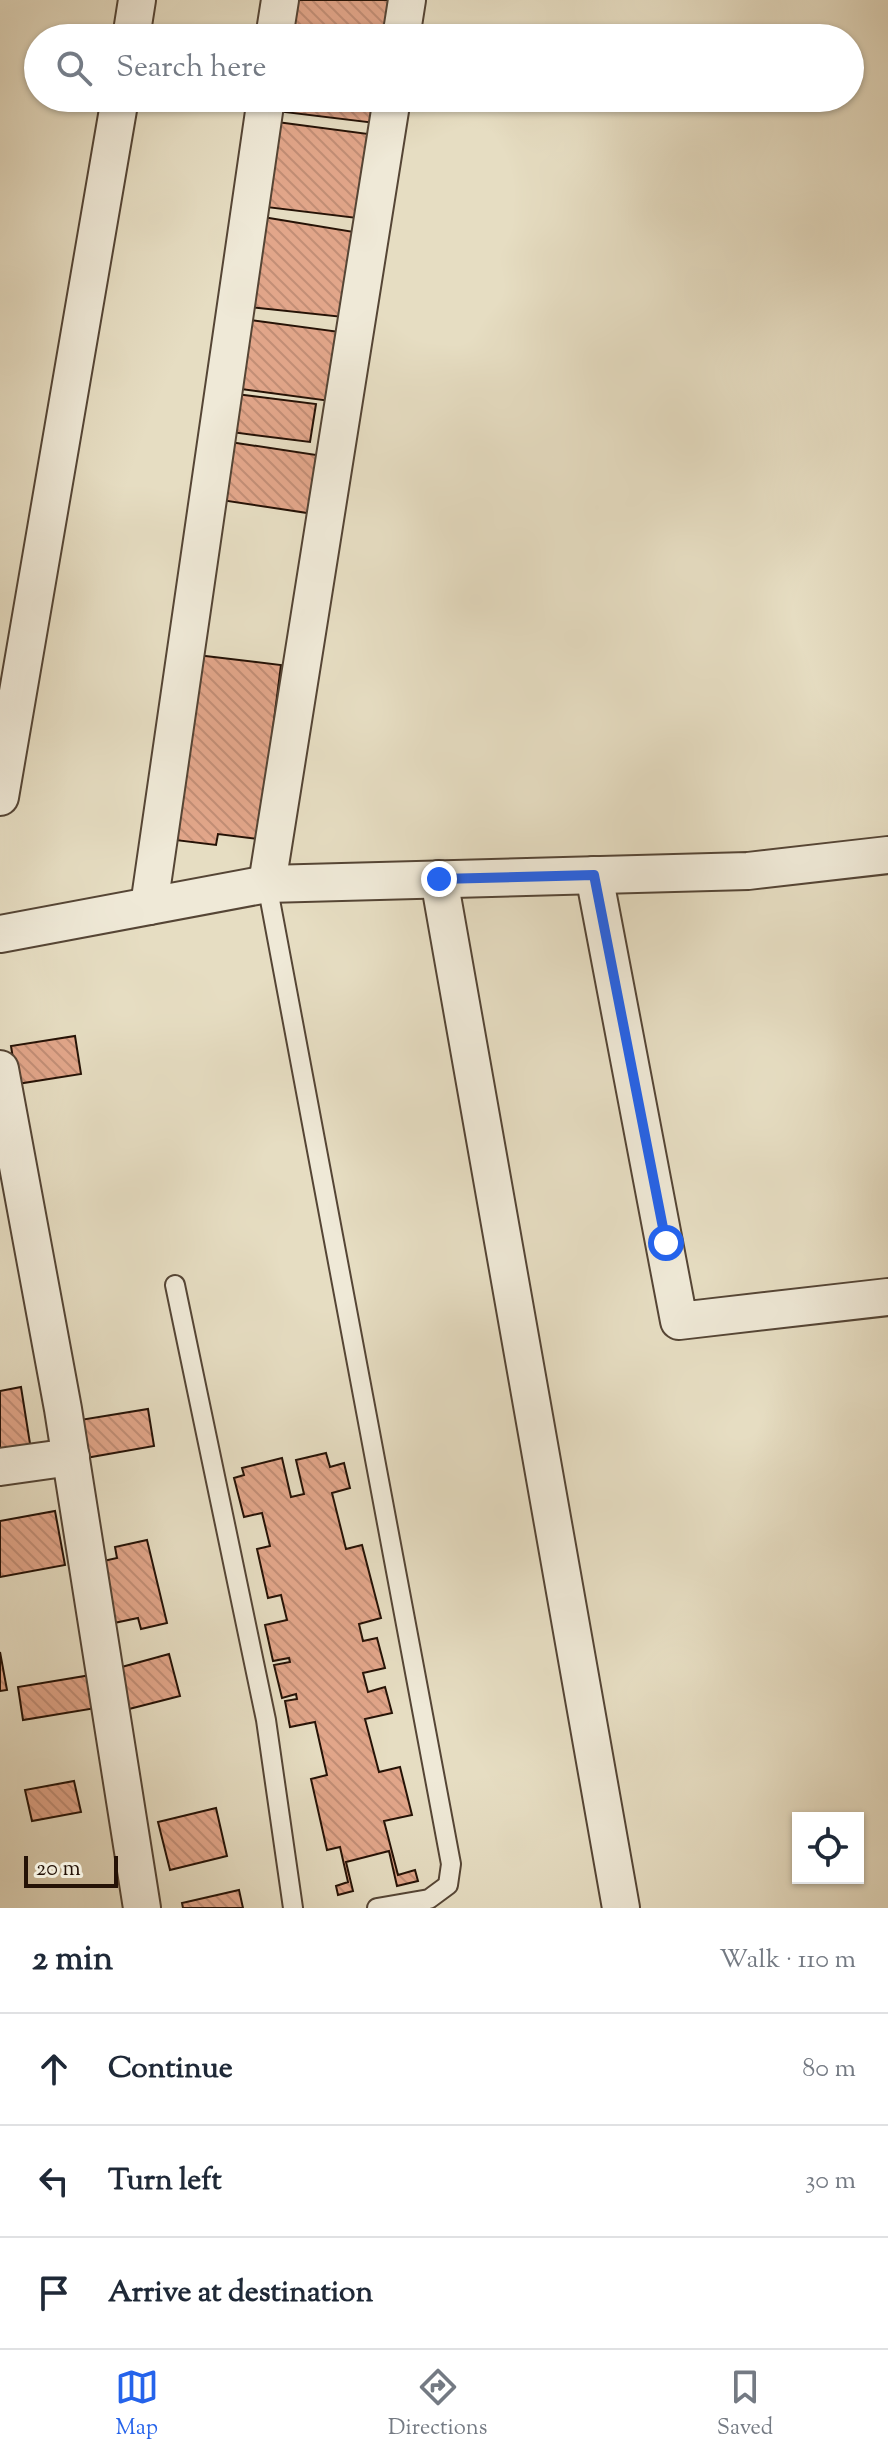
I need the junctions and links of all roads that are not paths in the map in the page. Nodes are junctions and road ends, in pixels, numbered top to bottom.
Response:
1 (137, 0) edge
2 (280, 0) edge
3 (407, 0) edge
4 (133, 24) edge
5 (276, 24) edge
6 (403, 24) edge
7 (118, 112) edge
8 (264, 112) edge
9 (390, 112) edge
10 (0, 797) edge
11 (888, 855) edge
12 (594, 875) junction
13 (439, 879) junction
14 (267, 884) junction
15 (149, 906) junction
16 (0, 934) edge
17 (0, 1069) edge
18 (175, 1285) dead end
19 (888, 1297) edge
20 (71, 1457) junction
21 (0, 1467) edge
22 (141, 1908) edge
23 (293, 1908) edge
24 (377, 1908) edge
25 (621, 1908) edge

1 - 4 street
2 - 5 street
3 - 6 street
7 - 10 street
8 - 15 street
9 - 14 street
11 - 12 street
12 - 13 street
12 - 19 street
13 - 14 street
13 - 25 street
14 - 15 street
14 - 24 lane
15 - 16 street
17 - 20 street
18 - 23 lane
20 - 21 street
20 - 22 street

